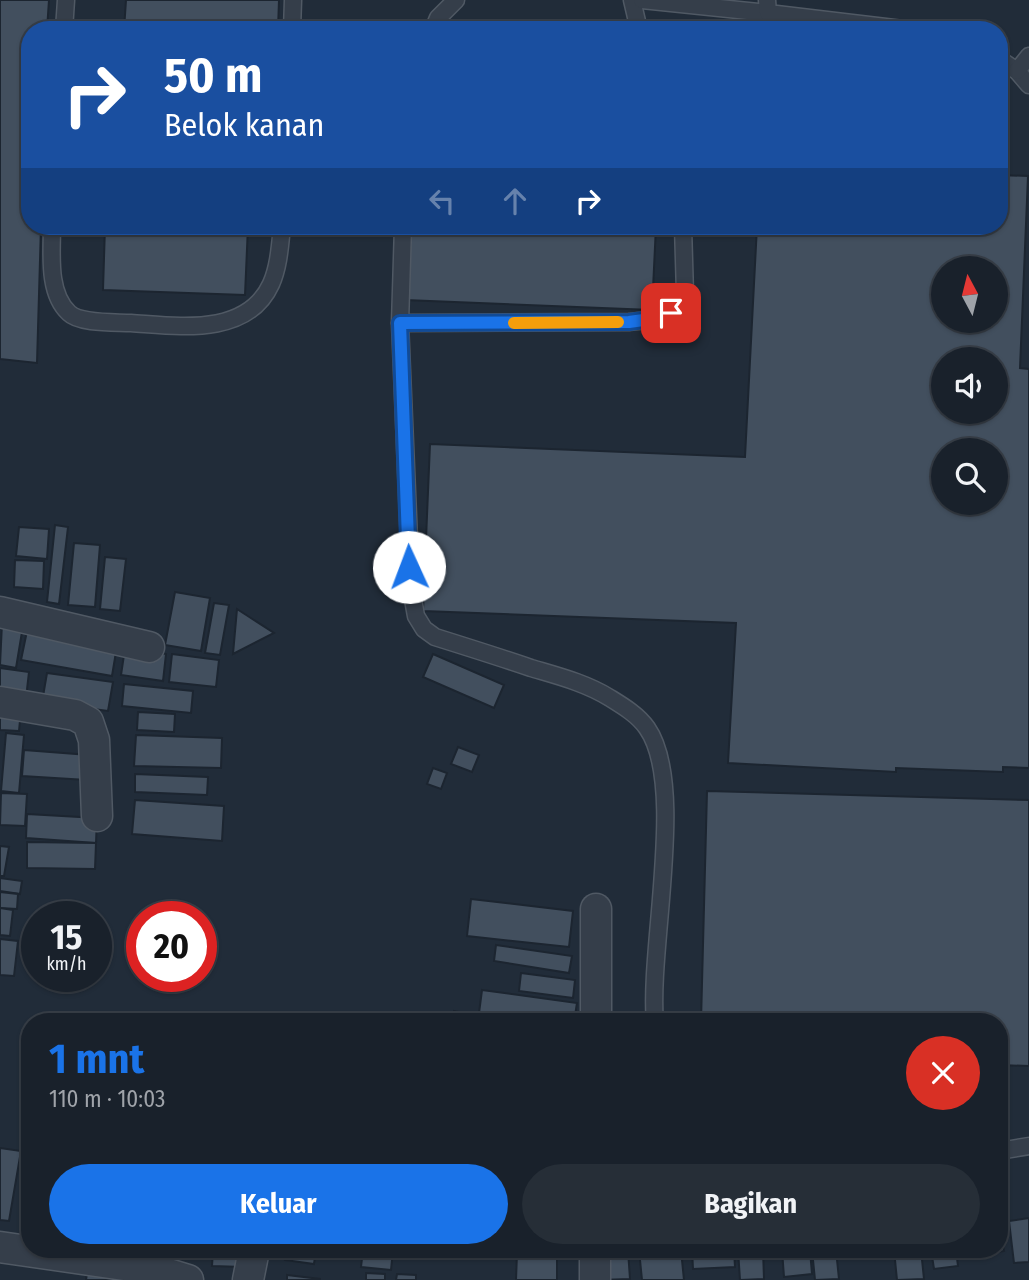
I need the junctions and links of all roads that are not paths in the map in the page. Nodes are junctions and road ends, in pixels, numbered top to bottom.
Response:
1 (66, 0) edge
2 (293, 0) edge
3 (456, 0) edge
4 (632, 0) edge
5 (642, 0) edge
6 (767, 7) edge
7 (65, 21) edge
8 (292, 21) edge
9 (437, 21) edge
10 (637, 21) edge
11 (855, 21) edge
12 (1029, 56) edge
13 (1008, 65) edge
14 (1017, 71) junction
15 (1029, 85) edge
16 (52, 235) edge
17 (281, 235) edge
18 (403, 235) edge
19 (684, 235) edge
20 (400, 323) junction
21 (0, 612) edge
22 (149, 647) dead end
23 (0, 702) edge
24 (97, 817) dead end
25 (596, 909) dead end
26 (596, 1013) edge
27 (655, 1013) edge
28 (1029, 1146) edge
29 (1008, 1150) edge
30 (0, 1247) edge
31 (21, 1250) edge
32 (76, 1258) edge
33 (252, 1258) edge
34 (595, 1258) edge
35 (188, 1280) edge
36 (248, 1280) edge
37 (595, 1280) edge

1 - 7 lane
2 - 8 lane
3 - 9 lane
4 - 10 lane
5 - 6 lane
6 - 11 lane
12 - 14 lane
13 - 14 lane
14 - 15 lane
16 - 17 lane
18 - 20 lane
19 - 20 lane
20 - 27 lane
21 - 22 street
23 - 24 street
25 - 26 street
28 - 29 lane
30 - 31 street
32 - 35 street
33 - 36 street
34 - 37 street

